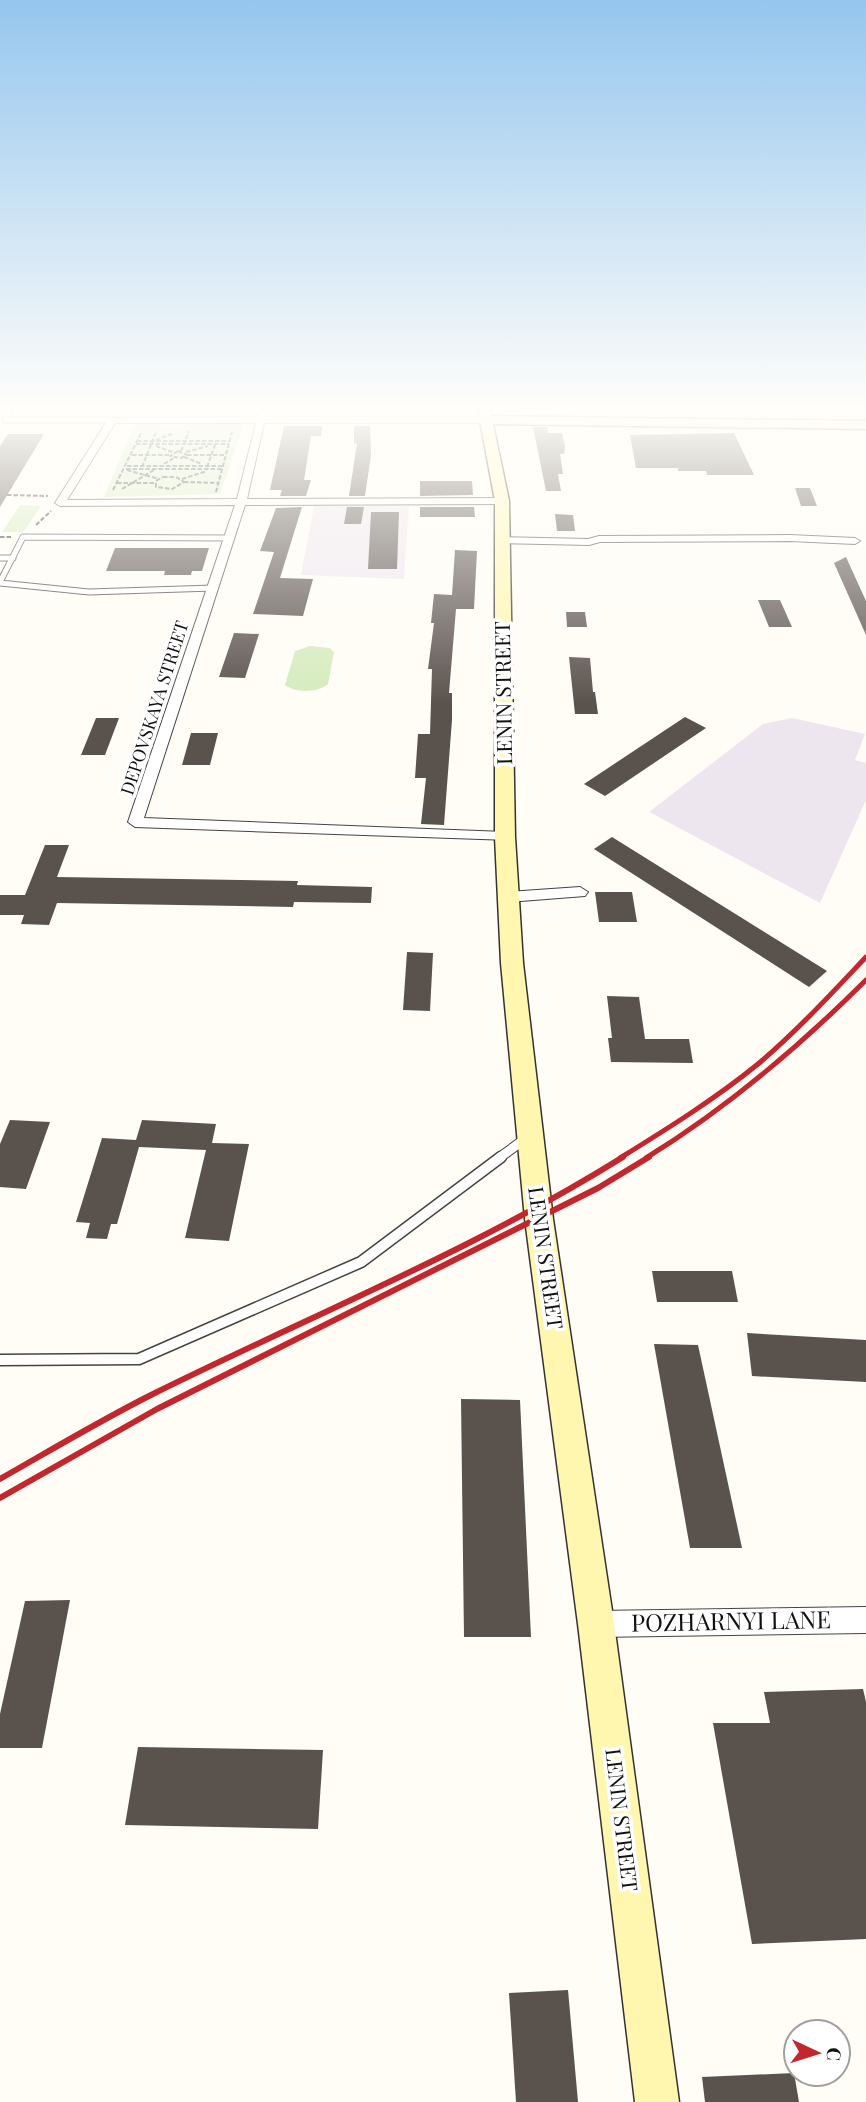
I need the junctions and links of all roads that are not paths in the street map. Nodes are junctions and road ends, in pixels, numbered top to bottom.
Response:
1 (239, 508) edge
2 (502, 508) edge
3 (229, 538) junction
4 (502, 540) junction
5 (855, 541) dead end
6 (0, 558) edge
7 (13, 558) junction
8 (0, 582) edge
9 (213, 588) junction
10 (505, 837) junction
11 (580, 892) dead end
12 (508, 897) junction
13 (530, 1136) junction
14 (0, 1360) edge
15 (866, 1620) edge
16 (596, 1624) junction
17 (657, 2102) edge

1 - 3 street, DEPOVSKAYA STREET
2 - 4 main road, LENIN STREET
3 - 7 lane
3 - 9 street, DEPOVSKAYA STREET
4 - 5 street
4 - 10 main road, LENIN STREET
6 - 7 lane
7 - 8 lane
8 - 9 lane
9 - 10 street, DEPOVSKAYA STREET
10 - 12 main road, LENIN STREET
11 - 12 street
12 - 13 main road, LENIN STREET
13 - 14 lane
13 - 16 main road, LENIN STREET
15 - 16 street, POZHARNYI LANE
16 - 17 main road, LENIN STREET

